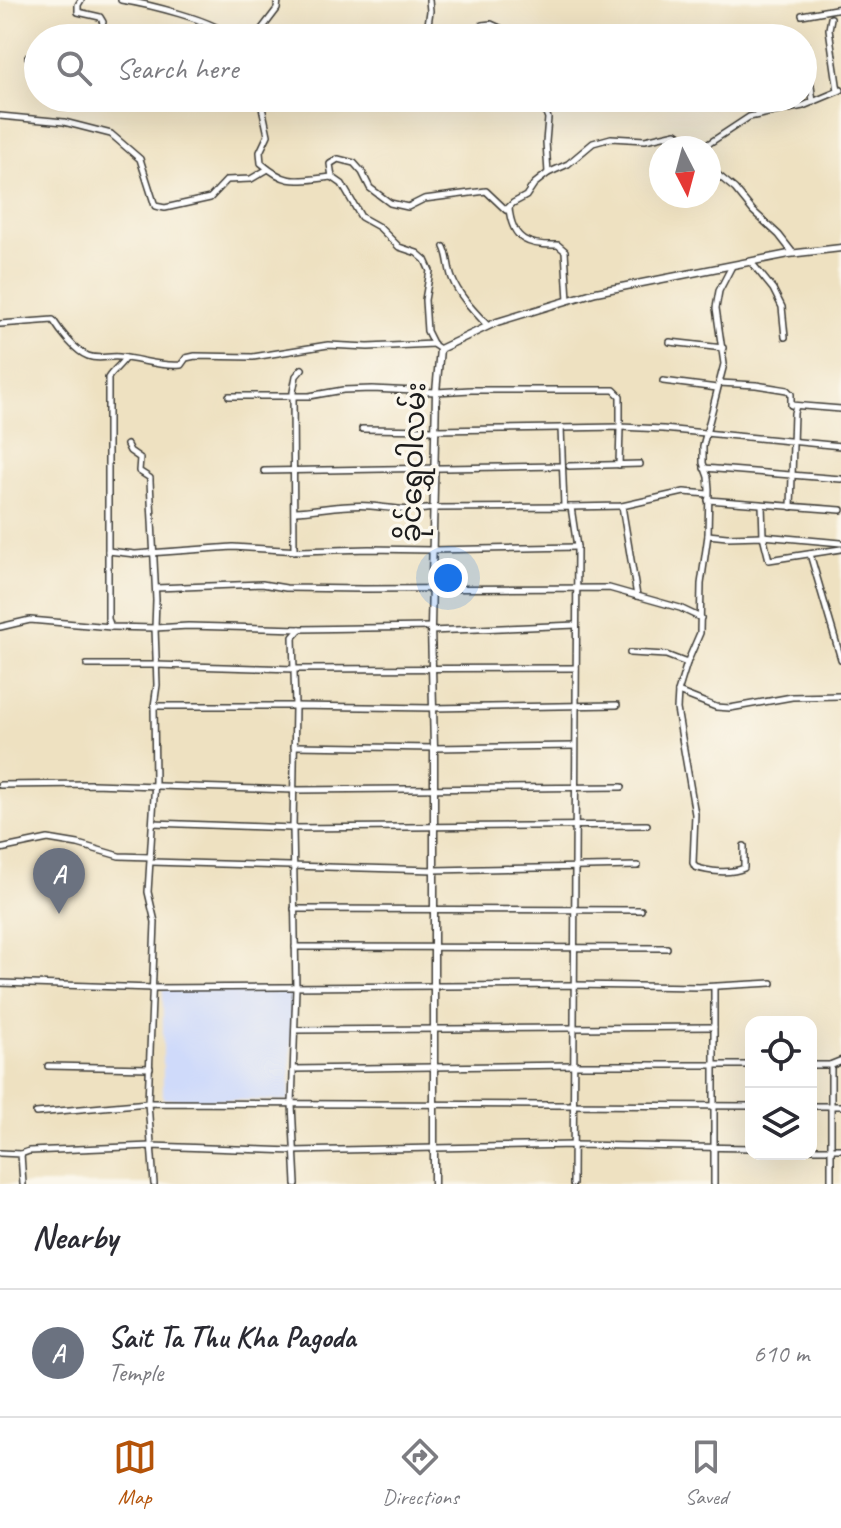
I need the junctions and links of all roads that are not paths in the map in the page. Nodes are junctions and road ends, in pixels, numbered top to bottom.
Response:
1 (81, 0) edge
2 (121, 0) edge
3 (278, 0) edge
4 (429, 0) edge
5 (841, 8) edge
6 (802, 15) dead end
7 (831, 18) dead end
8 (102, 24) edge
9 (208, 24) edge
10 (266, 24) edge
11 (428, 24) edge
12 (839, 90) edge
13 (817, 100) edge
14 (264, 112) edge
15 (546, 112) edge
16 (774, 112) edge
17 (0, 116) edge
18 (719, 136) edge
19 (649, 139) edge
20 (268, 169) junction
21 (332, 172) junction
22 (548, 173) junction
23 (721, 177) edge
24 (509, 207) junction
25 (444, 247) dead end
26 (841, 248) edge
27 (793, 253) junction
28 (751, 262) junction
29 (732, 266) junction
30 (568, 300) junction
31 (0, 324) edge
32 (488, 326) junction
33 (785, 337) dead end
34 (670, 342) dead end
35 (437, 346) junction
36 (723, 348) junction
37 (125, 358) junction
38 (302, 369) dead end
39 (663, 381) dead end
40 (718, 386) junction
41 (436, 392) junction
42 (294, 395) junction
43 (229, 396) dead end
44 (796, 406) junction
45 (841, 409) edge
46 (620, 427) junction
47 (561, 428) junction
48 (362, 429) dead end
49 (435, 430) junction
50 (707, 434) junction
51 (793, 442) junction
52 (127, 445) dead end
53 (841, 446) edge
54 (640, 464) dead end
55 (619, 465) junction
56 (566, 466) junction
57 (704, 468) junction
58 (434, 469) junction
59 (294, 470) junction
60 (264, 471) dead end
61 (792, 475) junction
62 (841, 479) edge
63 (708, 497) junction
64 (762, 505) junction
65 (622, 506) junction
66 (567, 507) junction
67 (791, 507) junction
68 (434, 508) junction
69 (841, 510) edge
70 (295, 511) junction
71 (708, 535) junction
72 (763, 536) junction
73 (841, 546) edge
74 (577, 547) junction
75 (432, 550) junction
76 (108, 551) junction
77 (294, 551) junction
78 (155, 552) junction
79 (810, 554) junction
80 (577, 587) junction
81 (156, 588) junction
82 (432, 588) junction
83 (637, 597) junction
84 (701, 618) junction
85 (576, 625) junction
86 (0, 627) edge
87 (111, 627) junction
88 (155, 628) junction
89 (300, 629) junction
90 (431, 629) junction
91 (630, 653) dead end
92 (841, 659) edge
93 (687, 663) junction
94 (87, 665) dead end
95 (156, 665) junction
96 (576, 668) junction
97 (294, 669) junction
98 (433, 669) junction
99 (678, 692) junction
100 (841, 696) edge
101 (617, 705) dead end
102 (154, 706) junction
103 (295, 706) junction
104 (575, 706) junction
105 (432, 708) junction
106 (294, 746) junction
107 (575, 746) junction
108 (434, 748) junction
109 (0, 785) edge
110 (155, 785) junction
111 (575, 787) junction
112 (622, 787) dead end
113 (433, 788) junction
114 (294, 790) junction
115 (153, 823) junction
116 (647, 825) dead end
117 (433, 826) junction
118 (575, 827) junction
119 (293, 828) junction
120 (744, 846) dead end
121 (0, 849) edge
122 (151, 860) junction
123 (638, 866) dead end
124 (294, 867) junction
125 (575, 868) junction
126 (434, 870) junction
127 (294, 909) junction
128 (434, 909) junction
129 (575, 910) junction
130 (641, 910) dead end
131 (295, 947) junction
132 (434, 947) junction
133 (575, 947) junction
134 (667, 948) dead end
135 (0, 983) edge
136 (772, 983) dead end
137 (574, 985) junction
138 (435, 987) junction
139 (714, 987) junction
140 (153, 988) junction
141 (296, 988) junction
142 (714, 1027) junction
143 (435, 1028) junction
144 (574, 1029) junction
145 (295, 1030) junction
146 (841, 1061) edge
147 (574, 1065) junction
148 (714, 1065) junction
149 (745, 1065) edge
150 (817, 1065) edge
151 (831, 1065) junction
152 (48, 1066) dead end
153 (434, 1067) junction
154 (150, 1068) junction
155 (294, 1069) junction
156 (148, 1103) junction
157 (292, 1104) junction
158 (433, 1104) junction
159 (574, 1105) junction
160 (714, 1106) junction
161 (745, 1106) edge
162 (817, 1106) edge
163 (831, 1106) junction
164 (841, 1106) edge
165 (36, 1113) dead end
166 (574, 1145) junction
167 (151, 1146) junction
168 (714, 1148) junction
169 (745, 1148) edge
170 (433, 1149) junction
171 (817, 1149) edge
172 (831, 1149) junction
173 (841, 1149) edge
174 (293, 1151) junction
175 (0, 1153) edge
176 (21, 1154) junction
177 (23, 1184) edge
178 (154, 1184) edge
179 (296, 1184) edge
180 (434, 1184) edge
181 (573, 1184) edge
182 (714, 1184) edge
183 (831, 1184) edge

1 - 8 street
2 - 9 street
3 - 10 street
4 - 11 street
5 - 6 street
7 - 12 street
12 - 13 street
14 - 20 street
15 - 22 street
16 - 18 street
17 - 20 street
19 - 22 street
20 - 21 street
21 - 24 street
21 - 35 street
22 - 24 street
23 - 27 street
24 - 30 street
25 - 32 street
26 - 27 street, ခိုင်ရွှေဝါလမ်း
27 - 28 street, ခိုင်ရွှေဝါလမ်း
28 - 29 street, ခိုင်ရွှေဝါလမ်း
28 - 33 street
29 - 30 street, ခိုင်ရွှေဝါလမ်း
29 - 36 street
30 - 32 street, ခိုင်ရွှေဝါလမ်း
31 - 37 street
32 - 35 street, ခိုင်ရွှေဝါလမ်း
34 - 36 street
35 - 37 street
35 - 41 street, ခိုင်ရွှေဝါလမ်း
36 - 40 street
37 - 76 street
38 - 42 street
39 - 40 street
40 - 44 street
40 - 50 street
41 - 42 street
41 - 46 street
41 - 49 street, ခိုင်ရွှေဝါလမ်း
42 - 43 street
42 - 59 street
44 - 45 street
44 - 51 street
46 - 47 street
46 - 50 street
46 - 55 street
47 - 49 street
47 - 56 street
48 - 49 street
49 - 58 street, ခိုင်ရွှေဝါလမ်း
50 - 51 street
50 - 57 street
51 - 53 street
51 - 61 street
52 - 78 street
54 - 55 street
55 - 56 street
56 - 58 street
56 - 66 street
57 - 61 street
57 - 63 street
58 - 59 street
58 - 68 street, ခိုင်ရွှေဝါလမ်း
59 - 60 street
59 - 70 street
61 - 62 street
61 - 67 street
63 - 64 street
63 - 65 street
63 - 71 street
64 - 67 street
64 - 72 street
65 - 66 street
65 - 83 street
66 - 68 street
66 - 74 street
67 - 69 street
68 - 70 street
68 - 75 street, ခိုင်ရွှေဝါလမ်း
70 - 77 street
71 - 72 street
71 - 84 street
72 - 73 street
72 - 79 street
73 - 79 street
74 - 75 street
74 - 80 street
75 - 77 street
75 - 82 street, ခိုင်ရွှေဝါလမ်း
76 - 78 street
76 - 87 street
77 - 78 street
78 - 81 street
79 - 92 street
80 - 82 street
80 - 83 street
80 - 85 street
81 - 82 street
81 - 88 street
82 - 90 street, ခိုင်ရွှေဝါလမ်း
83 - 84 street
84 - 93 street
85 - 90 street
85 - 96 street
86 - 87 street
87 - 88 street
88 - 89 street
88 - 95 street
89 - 90 street
89 - 97 street
90 - 98 street, ခိုင်ရွှေဝါလမ်း
91 - 93 street
93 - 99 street
94 - 95 street
95 - 97 street
95 - 102 street
96 - 98 street
96 - 104 street
97 - 98 street
97 - 103 street
98 - 105 street, ခိုင်ရွှေဝါလမ်း
99 - 100 street
99 - 120 street
101 - 104 street
102 - 103 street
102 - 110 street
103 - 105 street
103 - 106 street
104 - 105 street
104 - 107 street
105 - 108 street, ခိုင်ရွှေဝါလမ်း
106 - 108 street
106 - 114 street
107 - 108 street
107 - 111 street
108 - 113 street, ခိုင်ရွှေဝါလမ်း
109 - 110 street
110 - 114 street
110 - 115 street
111 - 112 street
111 - 113 street
111 - 118 street
113 - 114 street
113 - 117 street, ခိုင်ရွှေဝါလမ်း
114 - 119 street
115 - 119 street
115 - 122 street
116 - 118 street
117 - 118 street
117 - 119 street
117 - 126 street, ခိုင်ရွှေဝါလမ်း
118 - 125 street
119 - 124 street
121 - 122 street
122 - 124 street
122 - 140 street
123 - 125 street
124 - 126 street
124 - 127 street
125 - 126 street
125 - 129 street
126 - 128 street, ခိုင်ရွှေဝါလမ်း
127 - 128 street
127 - 131 street
128 - 129 street
128 - 132 street, ခိုင်ရွှေဝါလမ်း
129 - 130 street
129 - 133 street
131 - 132 street
131 - 141 street
132 - 133 street
132 - 138 street, ခိုင်ရွှေဝါလမ်း
133 - 134 street
133 - 137 street
135 - 140 street
136 - 139 street
137 - 138 street
137 - 139 street
137 - 144 street
138 - 141 street
138 - 143 street, ခိုင်ရွှေဝါလမ်း
139 - 142 street
140 - 141 street
140 - 154 street
141 - 145 street
142 - 144 street
142 - 148 street
143 - 144 street
143 - 145 street
143 - 153 street, ခိုင်ရွှေဝါလမ်း
144 - 147 street
145 - 155 street
146 - 151 street
147 - 148 street
147 - 153 street
147 - 159 street
148 - 149 street
148 - 160 street
150 - 151 street
151 - 163 street
152 - 154 street
153 - 155 street
153 - 158 street, ခိုင်ရွှေဝါလမ်း
154 - 156 street
155 - 157 street
156 - 157 street
156 - 165 street
156 - 167 street
157 - 158 street
157 - 174 street
158 - 159 street
158 - 170 street, ခိုင်ရွှေဝါလမ်း
159 - 160 street
159 - 166 street
160 - 161 street
160 - 168 street
162 - 163 street
163 - 164 street
163 - 172 street
166 - 168 street
166 - 170 street
166 - 181 street
167 - 174 street
167 - 176 street
167 - 178 street
168 - 169 street
168 - 182 street
170 - 174 street
170 - 180 street, ခိုင်ရွှေဝါလမ်း
171 - 172 street
172 - 173 street
172 - 183 street
174 - 179 street
175 - 176 street
176 - 177 street

